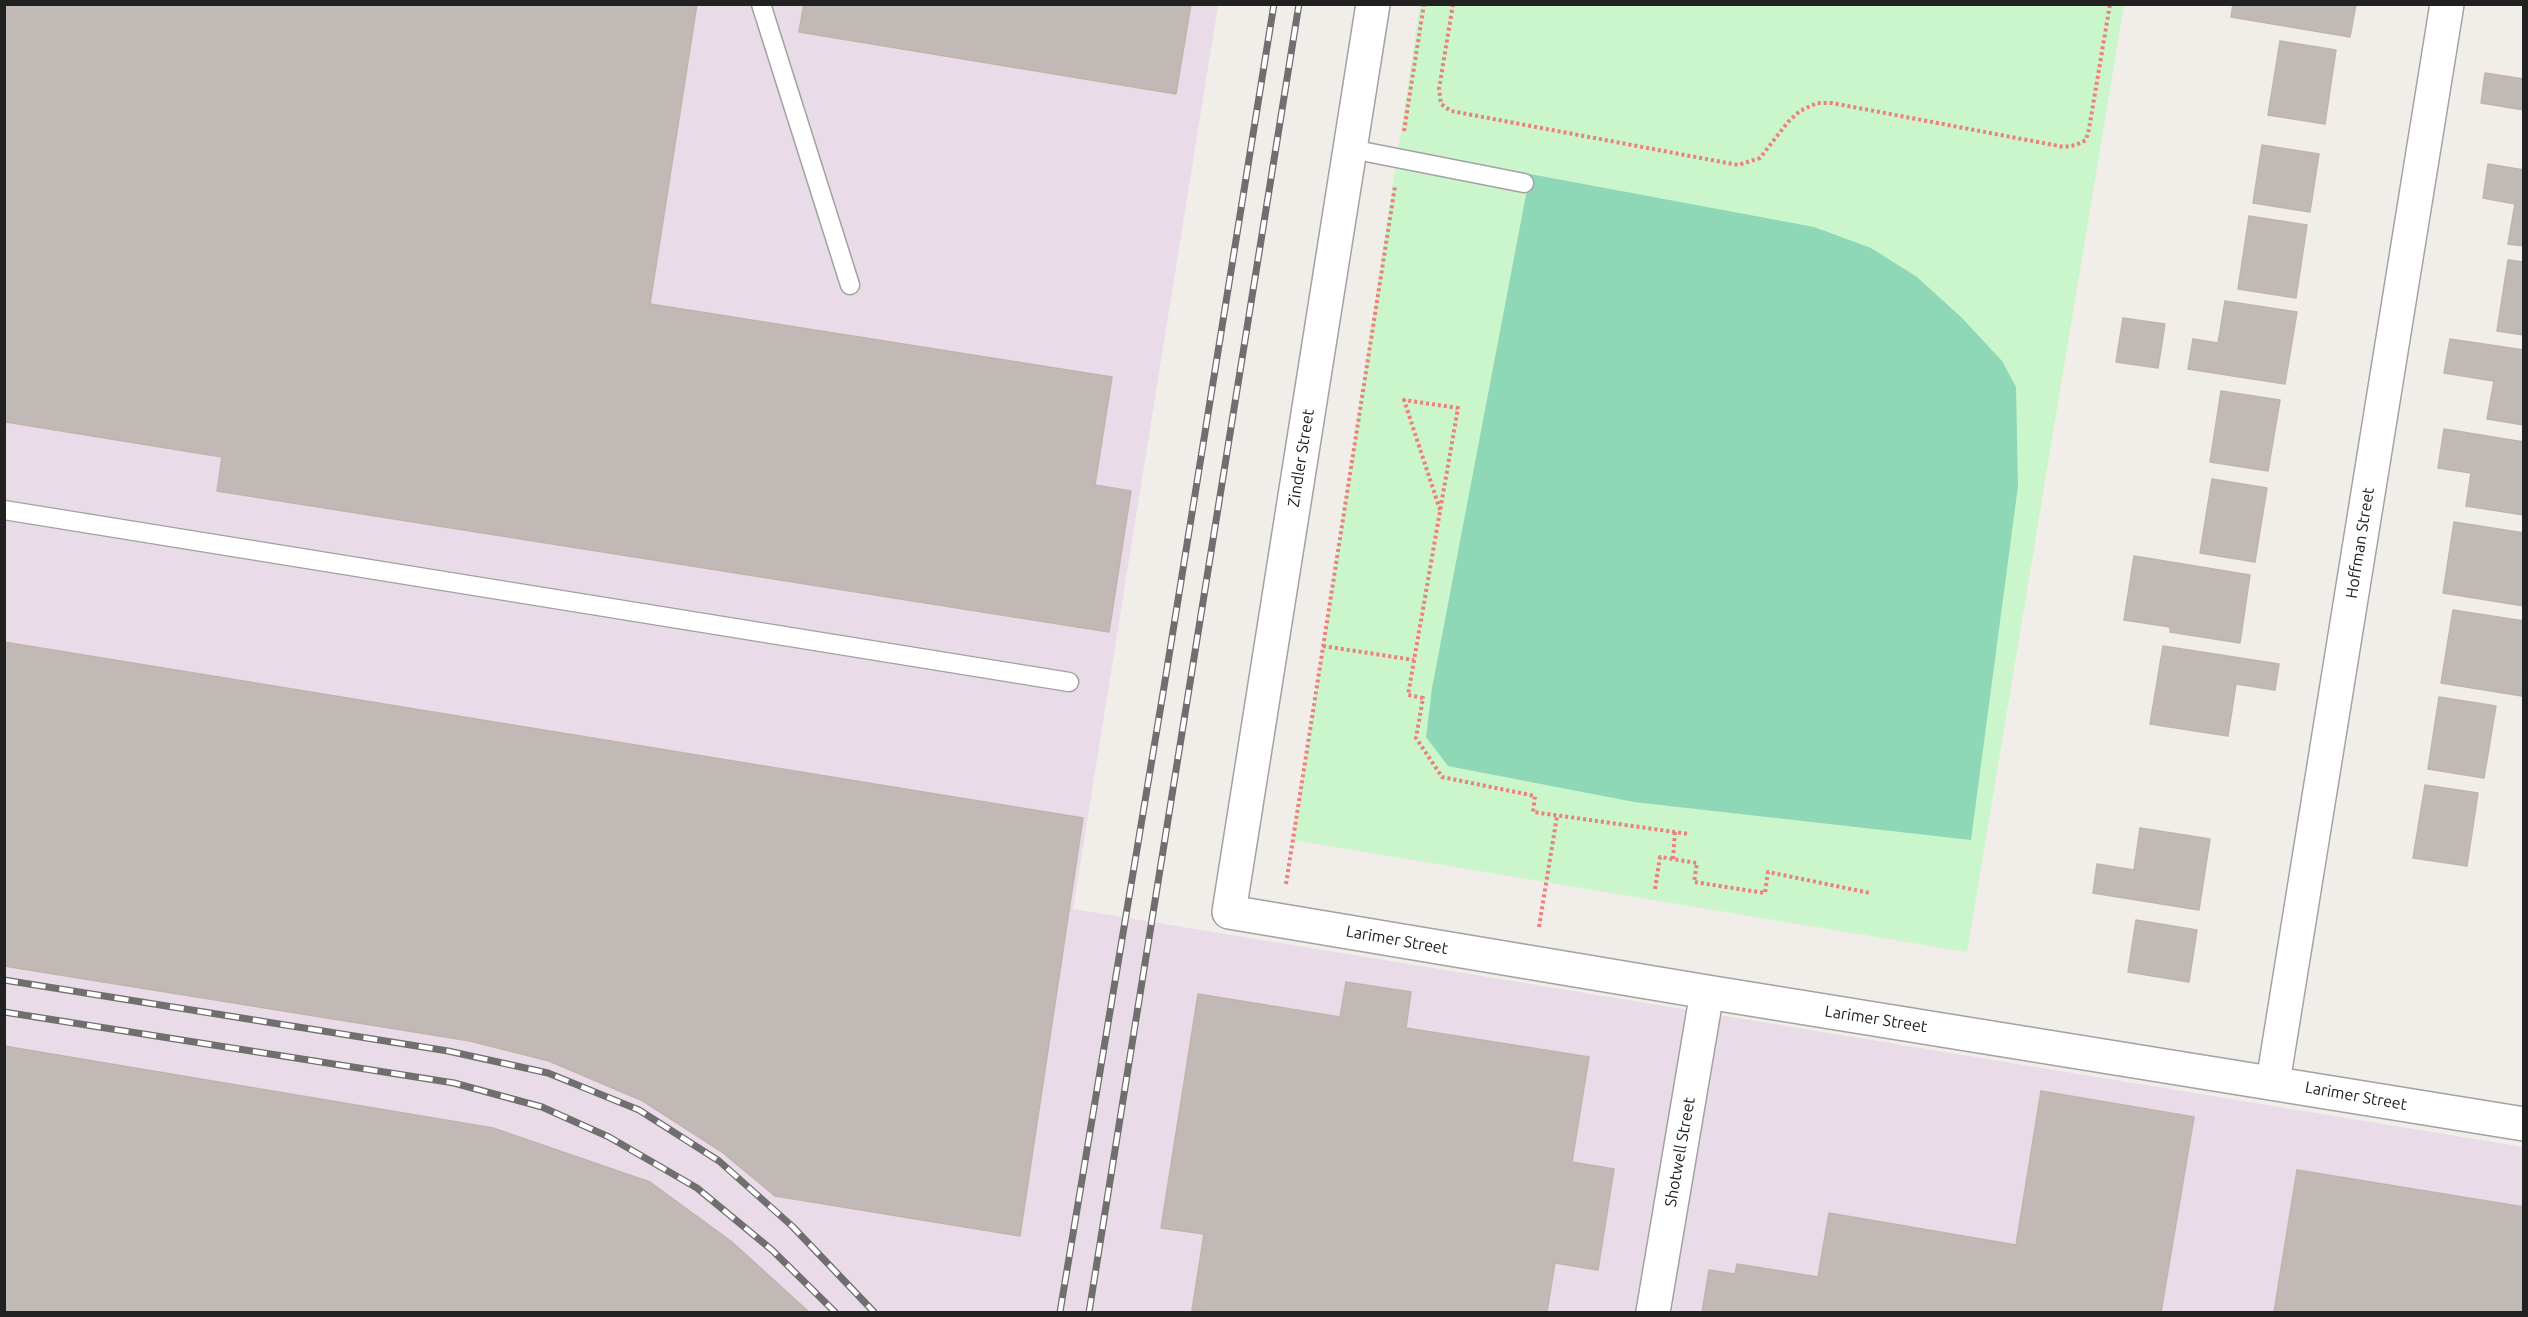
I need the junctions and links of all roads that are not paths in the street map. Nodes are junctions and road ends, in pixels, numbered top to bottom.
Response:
1 (761, 4) edge
2 (1374, 4) edge
3 (2447, 4) edge
4 (1351, 149) junction
5 (1524, 183) dead end
6 (850, 285) dead end
7 (4, 510) edge
8 (1068, 682) dead end
9 (1229, 912) joint
10 (1707, 992) junction
11 (2273, 1082) junction
12 (2523, 1124) edge
13 (1653, 1312) edge

1 - 6 lane
2 - 4 street, Zindler Street
3 - 11 street, Hoffman Street
4 - 5 lane
4 - 9 street, Zindler Street
7 - 8 lane
9 - 10 street, Larimer Street
10 - 11 street, Larimer Street
10 - 13 street, Shotwell Street
11 - 12 street, Larimer Street

